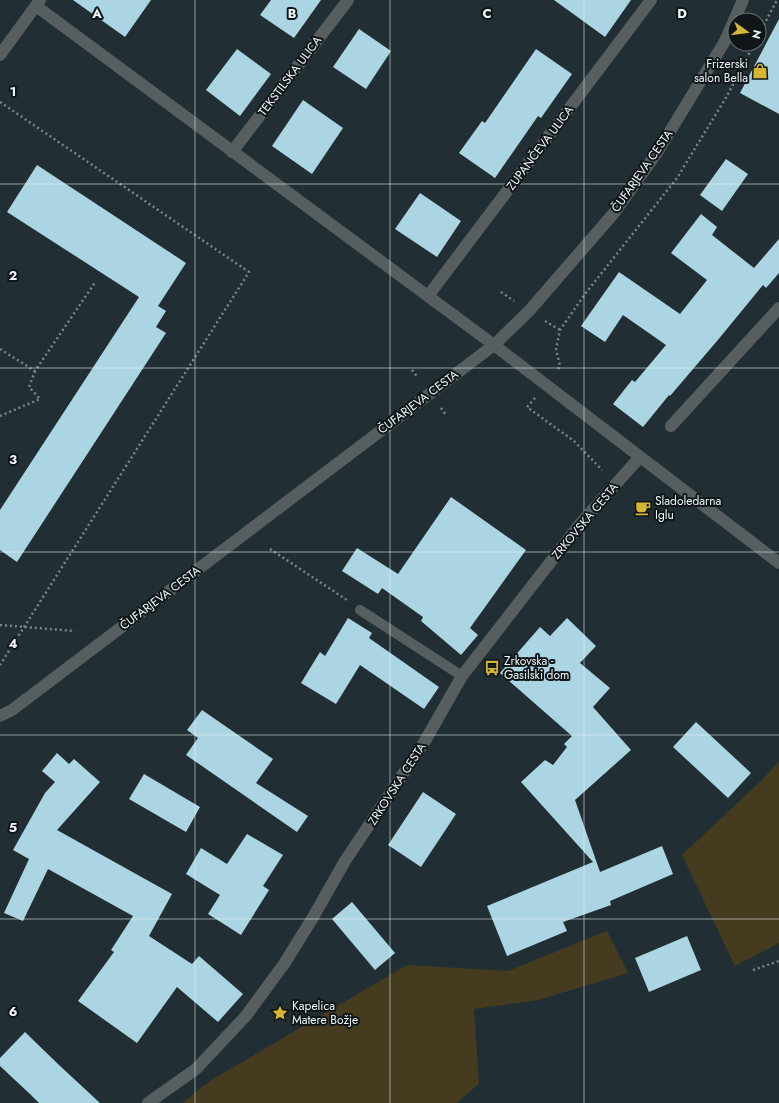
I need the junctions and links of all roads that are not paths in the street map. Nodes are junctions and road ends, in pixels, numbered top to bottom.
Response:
1 (348, 0) edge
2 (651, 0) edge
3 (743, 0) edge
4 (38, 3) edge
5 (0, 56) edge
6 (232, 152) junction
7 (428, 296) junction
8 (779, 308) edge
9 (494, 345) junction
10 (671, 426) dead end
11 (640, 457) junction
12 (779, 563) edge
13 (360, 610) road end
14 (462, 676) junction
15 (0, 716) edge
16 (148, 1103) edge

1 - 6 street, TEKSTILSKA ULICA
2 - 7 street, ZUPANČEVA ULICA
3 - 9 street, ČUFARJEVA CESTA
4 - 5 street
4 - 6 street
6 - 7 street
7 - 9 street
8 - 10 street
9 - 11 street
9 - 15 street, ČUFARJEVA CESTA
11 - 12 street
11 - 14 street, ZRKOVSKA CESTA
13 - 14 lane
14 - 16 street, ZRKOVSKA CESTA

